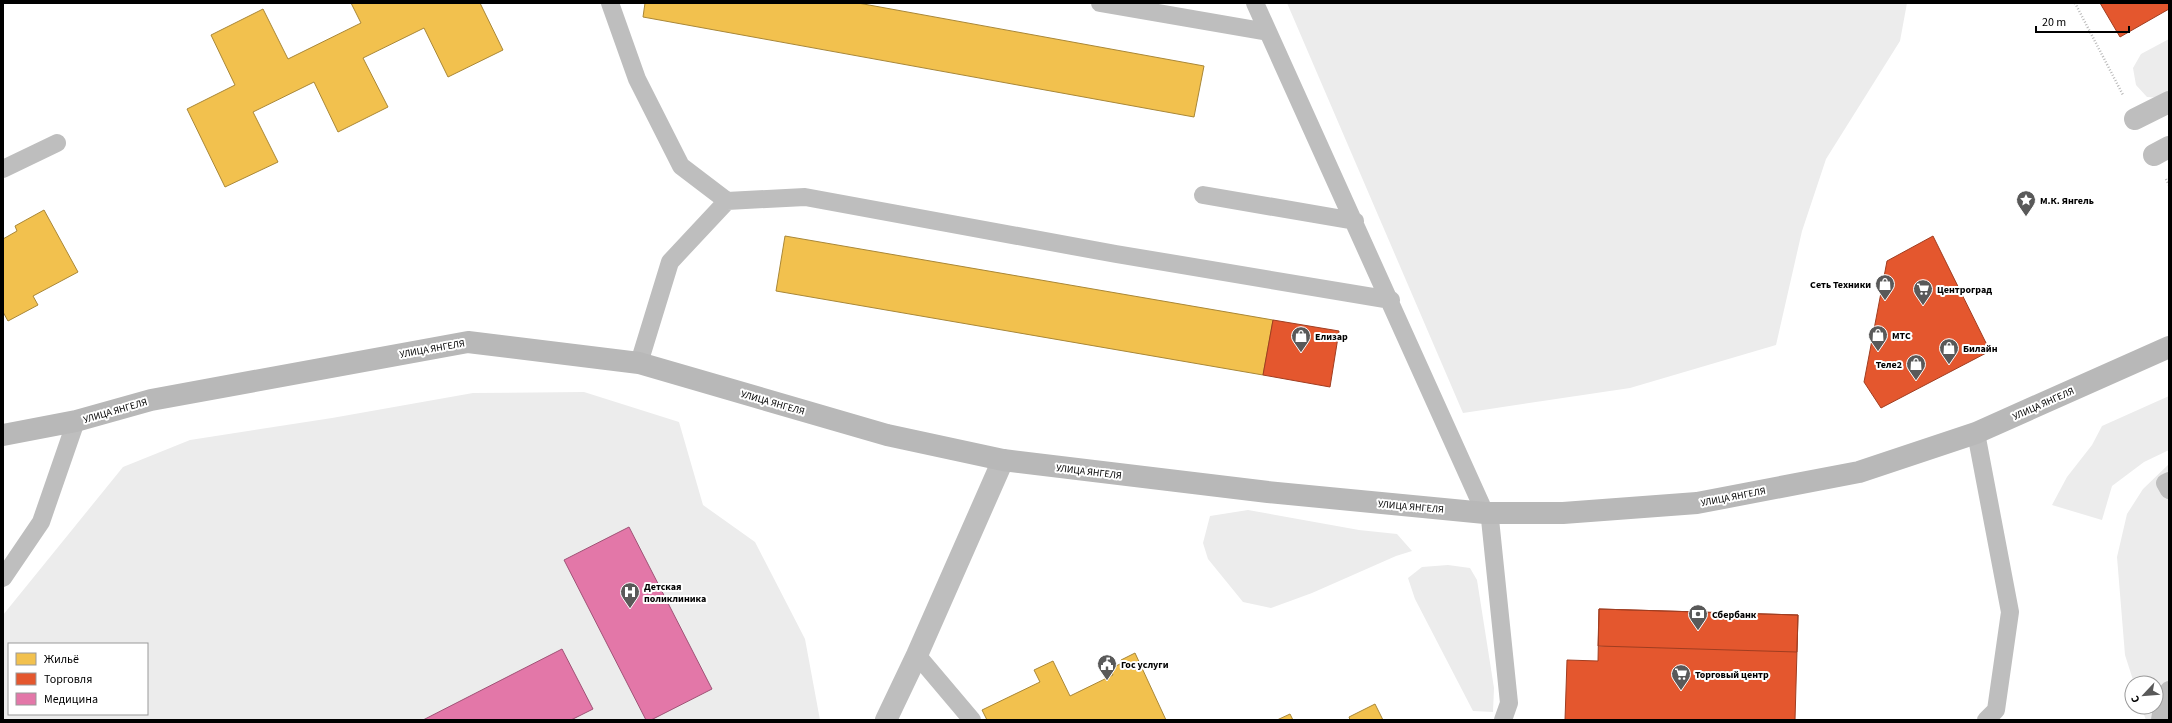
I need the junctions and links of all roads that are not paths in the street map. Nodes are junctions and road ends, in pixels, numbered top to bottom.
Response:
1 (610, 3) edge
2 (1100, 3) edge
3 (1255, 3) edge
4 (1268, 32) junction
5 (2169, 102) edge
6 (2135, 119) dead end
7 (57, 143) dead end
8 (3, 169) edge
9 (1203, 195) dead end
10 (727, 201) junction
11 (1355, 222) junction
12 (1390, 300) junction
13 (2169, 347) edge
14 (640, 362) junction
15 (76, 421) junction
16 (1976, 433) junction
17 (3, 435) edge
18 (1002, 460) junction
19 (2169, 481) edge
20 (2169, 490) edge
21 (1485, 513) junction
22 (3, 578) edge
23 (917, 655) junction
24 (2169, 690) edge
25 (886, 720) edge
26 (972, 720) edge
27 (1503, 720) edge
28 (1986, 720) edge
29 (2160, 720) edge

1 - 10 lane
2 - 4 lane
3 - 4 lane
4 - 11 lane
5 - 6 street
7 - 8 lane
9 - 11 lane
10 - 12 lane
10 - 14 lane
11 - 12 lane
12 - 21 lane
13 - 16 street, УЛИЦА ЯНГЕЛЯ
14 - 15 street, УЛИЦА ЯНГЕЛЯ
14 - 18 street, УЛИЦА ЯНГЕЛЯ
15 - 17 street, УЛИЦА ЯНГЕЛЯ
15 - 22 lane
16 - 21 street, УЛИЦА ЯНГЕЛЯ
16 - 28 lane
18 - 21 street, УЛИЦА ЯНГЕЛЯ
18 - 23 street
19 - 20 lane
21 - 27 lane
23 - 25 street
23 - 26 lane
24 - 29 lane

